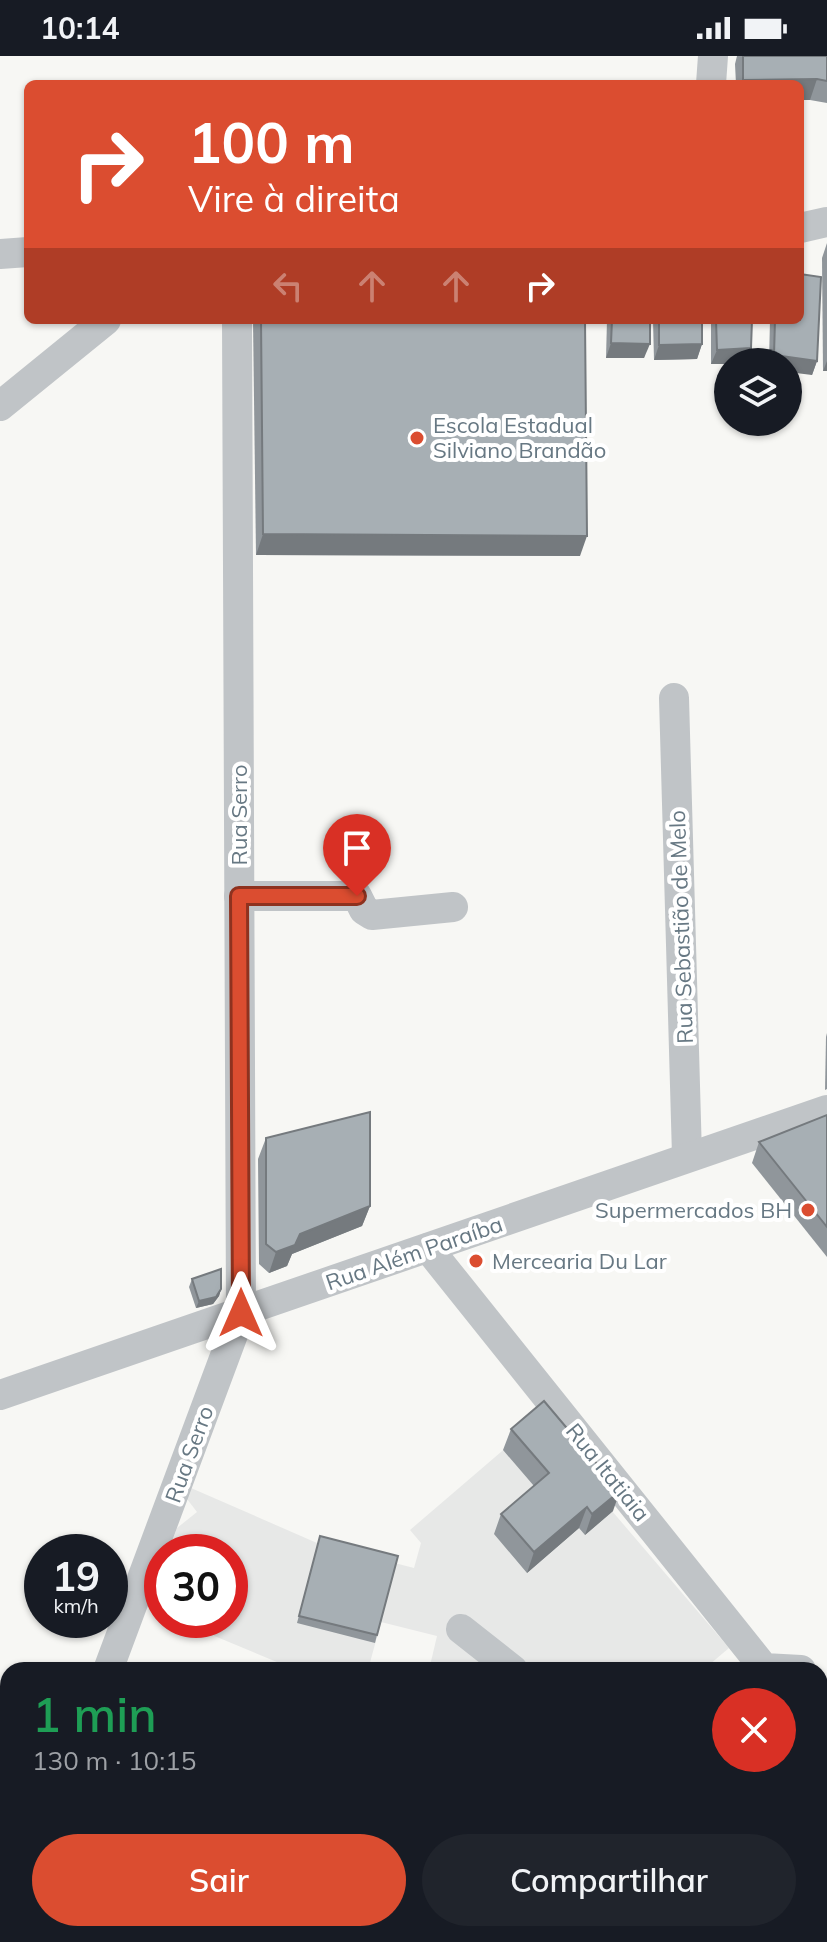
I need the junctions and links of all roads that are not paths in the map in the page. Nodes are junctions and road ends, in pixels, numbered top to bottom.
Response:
1 (713, 56) edge
2 (711, 80) edge
3 (827, 222) edge
4 (804, 227) edge
5 (24, 252) edge
6 (0, 254) edge
7 (101, 324) edge
8 (237, 324) edge
9 (0, 406) edge
10 (674, 698) dead end
11 (239, 896) junction
12 (453, 907) dead end
13 (827, 1110) edge
14 (687, 1156) junction
15 (428, 1248) junction
16 (241, 1313) junction
17 (0, 1395) edge
18 (461, 1629) dead end
19 (111, 1662) edge
20 (503, 1662) edge
21 (757, 1662) edge

1 - 2 street
3 - 4 street
5 - 6 street
7 - 9 street
8 - 11 street, Rua Serro
10 - 14 street, Rua Sebastião de Melo
11 - 12 street
11 - 16 street, Rua Serro
13 - 14 street, Rua Além Paraíba
14 - 15 street, Rua Além Paraíba
15 - 16 street, Rua Além Paraíba
15 - 21 street, Rua Itatiaia
16 - 17 street, Rua Além Paraíba
16 - 19 street, Rua Serro
18 - 20 street

